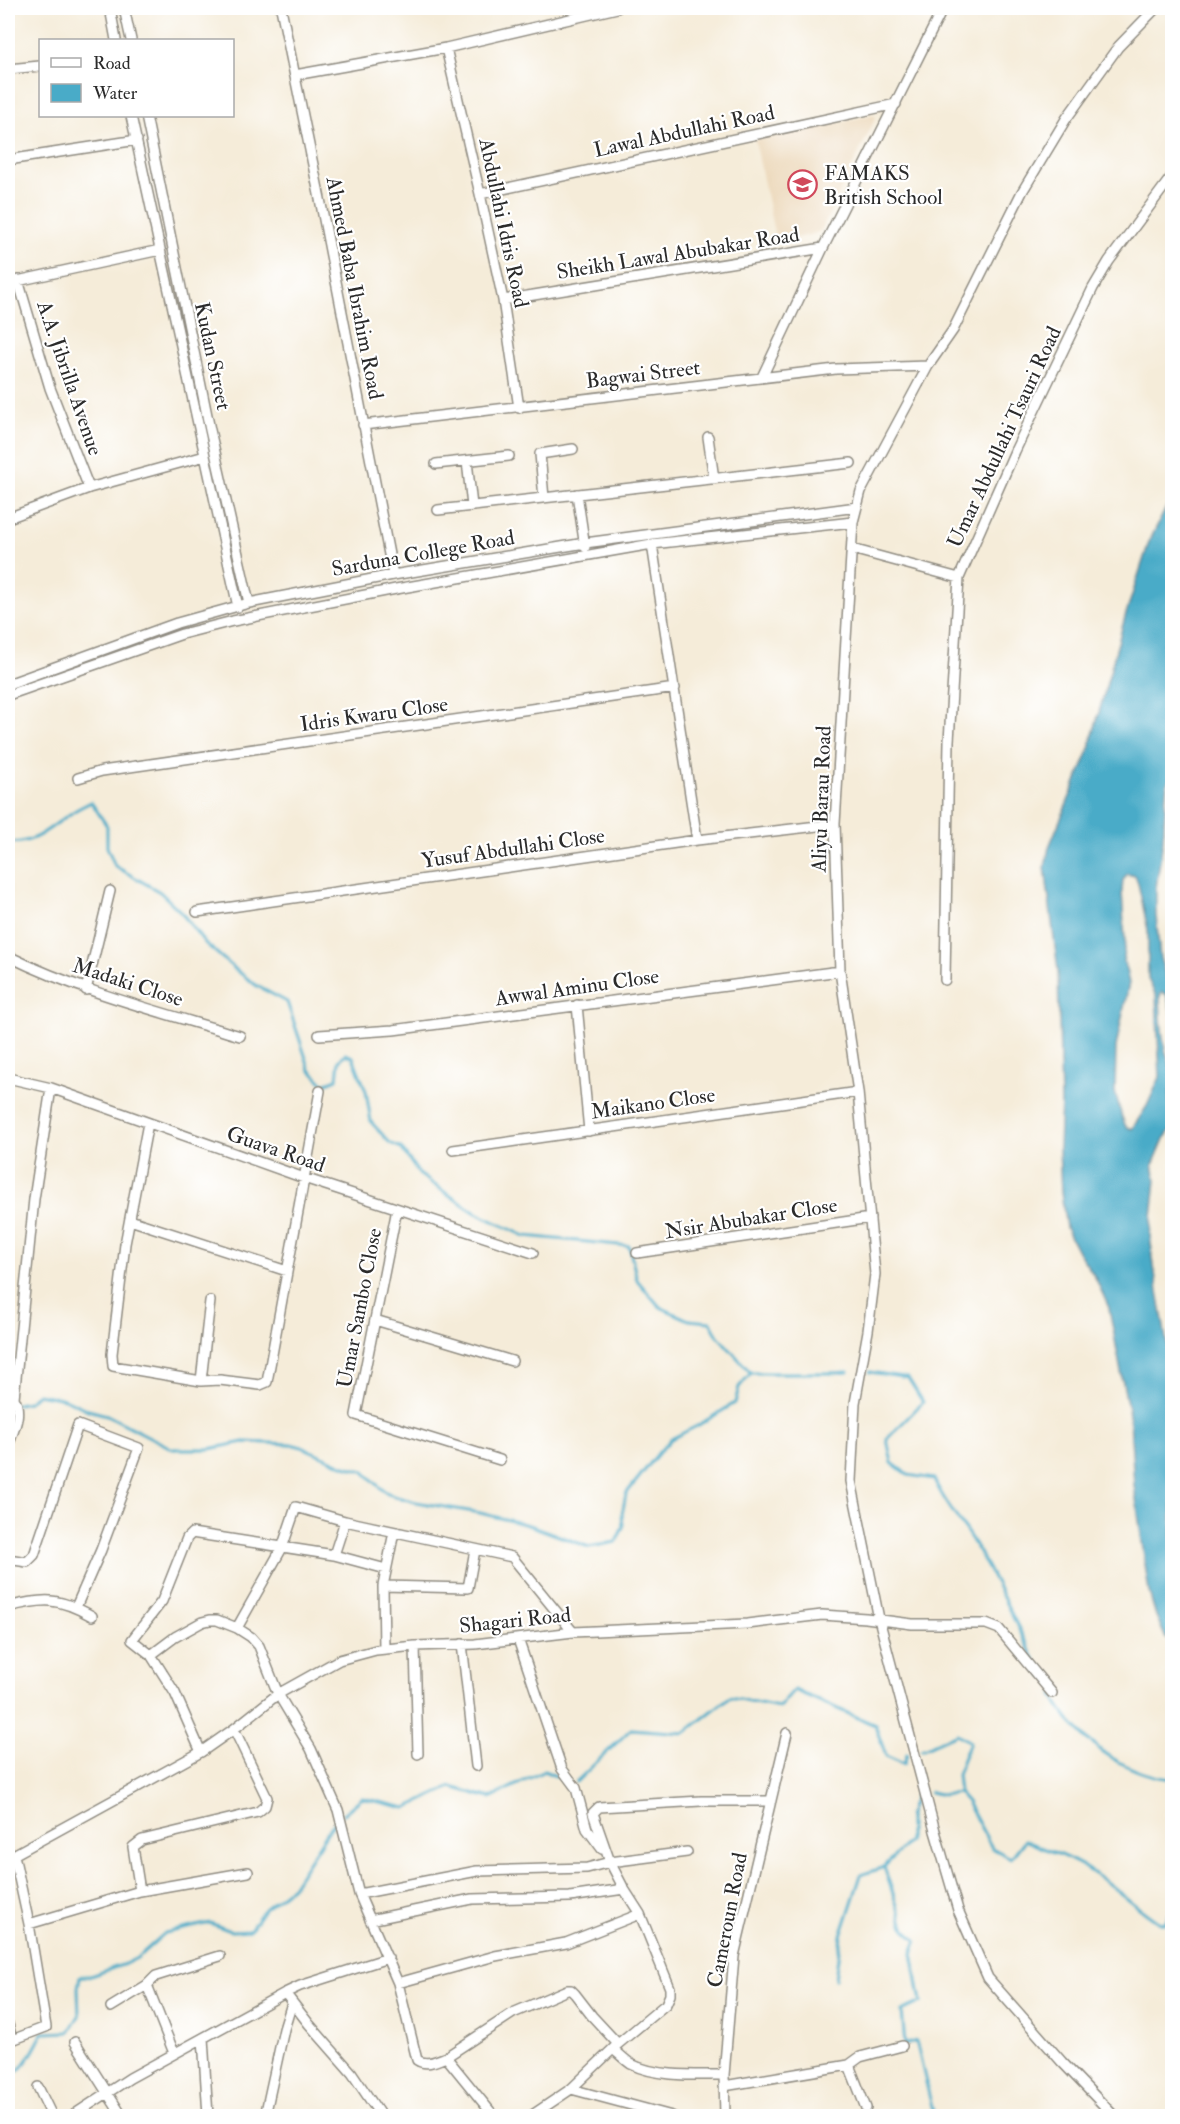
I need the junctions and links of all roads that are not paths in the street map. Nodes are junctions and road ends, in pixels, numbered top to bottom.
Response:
1 (110, 8) edge
2 (124, 8) edge
3 (281, 8) edge
4 (617, 8) edge
5 (943, 8) edge
6 (1156, 8) edge
7 (116, 39) edge
8 (130, 39) edge
9 (446, 48) junction
10 (39, 66) edge
11 (8, 69) edge
12 (295, 75) junction
13 (896, 104) junction
14 (131, 117) edge
15 (146, 117) edge
16 (136, 140) junction
17 (8, 160) edge
18 (1173, 176) edge
19 (480, 194) junction
20 (823, 248) junction
21 (160, 250) junction
22 (18, 280) junction
23 (8, 283) edge
24 (503, 300) junction
25 (928, 366) junction
26 (762, 377) junction
27 (519, 408) junction
28 (363, 425) junction
29 (708, 437) dead end
30 (573, 449) dead end
31 (204, 456) junction
32 (509, 456) dead end
33 (467, 461) junction
34 (851, 463) dead end
35 (436, 464) dead end
36 (714, 479) junction
37 (89, 488) junction
38 (577, 494) junction
39 (544, 498) junction
40 (472, 506) junction
41 (857, 507) junction
42 (438, 510) dead end
43 (8, 518) edge
44 (853, 522) junction
45 (585, 543) junction
46 (652, 544) junction
47 (852, 549) junction
48 (587, 555) junction
49 (393, 575) junction
50 (959, 578) junction
51 (249, 603) junction
52 (238, 607) junction
53 (8, 684) edge
54 (675, 688) junction
55 (8, 695) edge
56 (78, 778) dead end
57 (835, 824) junction
58 (697, 840) junction
59 (110, 891) dead end
60 (196, 912) dead end
61 (8, 956) edge
62 (840, 971) junction
63 (945, 980) dead end
64 (86, 990) junction
65 (577, 1005) junction
66 (319, 1035) dead end
67 (240, 1036) dead end
68 (8, 1078) edge
69 (51, 1088) junction
70 (320, 1091) dead end
71 (858, 1092) junction
72 (148, 1123) junction
73 (589, 1131) junction
74 (453, 1150) dead end
75 (304, 1178) junction
76 (397, 1209) junction
77 (870, 1218) junction
78 (130, 1220) junction
79 (533, 1253) dead end
80 (637, 1253) dead end
81 (287, 1271) junction
82 (210, 1301) dead end
83 (375, 1320) junction
84 (512, 1361) dead end
85 (201, 1382) junction
86 (8, 1446) edge
87 (500, 1460) dead end
88 (345, 1521) junction
89 (397, 1533) junction
90 (282, 1548) junction
91 (475, 1550) junction
92 (334, 1556) junction
93 (8, 1559) edge
94 (386, 1569) junction
95 (383, 1586) junction
96 (8, 1607) edge
97 (76, 1607) junction
98 (92, 1616) dead end
99 (879, 1619) junction
100 (237, 1628) junction
101 (573, 1632) junction
102 (518, 1639) junction
103 (462, 1644) junction
104 (415, 1646) junction
105 (384, 1649) junction
106 (151, 1655) junction
107 (1052, 1693) dead end
108 (278, 1694) junction
109 (234, 1729) junction
110 (787, 1733) dead end
111 (201, 1752) junction
112 (418, 1754) dead end
113 (476, 1766) dead end
114 (771, 1800) junction
115 (687, 1852) dead end
116 (10, 1856) edge
117 (610, 1862) junction
118 (248, 1872) dead end
119 (624, 1889) junction
120 (140, 1891) junction
121 (359, 1894) junction
122 (640, 1914) junction
123 (370, 1920) junction
124 (29, 1924) junction
125 (220, 1956) dead end
126 (388, 1958) junction
127 (398, 1983) junction
128 (147, 1985) junction
129 (285, 1993) junction
130 (292, 2003) junction
131 (111, 2007) dead end
132 (8, 2024) edge
133 (203, 2038) junction
134 (75, 2042) dead end
135 (616, 2046) junction
136 (902, 2046) dead end
137 (174, 2053) junction
138 (446, 2057) junction
139 (849, 2065) junction
140 (724, 2075) junction
141 (724, 2086) junction
142 (38, 2087) dead end
143 (571, 2089) junction
144 (107, 2094) junction
145 (866, 2108) dead end
146 (52, 2116) edge
147 (72, 2116) edge
148 (122, 2116) edge
149 (208, 2116) edge
150 (265, 2116) edge
151 (381, 2116) edge
152 (494, 2116) edge
153 (531, 2116) edge
154 (672, 2116) edge
155 (725, 2116) edge
156 (1114, 2116) edge

1 - 7 street
2 - 8 street
3 - 12 street, Ahmed Baba Ibrahim Road
4 - 9 street
5 - 13 street
6 - 25 street, Aliyu Barau Road
9 - 12 street
9 - 19 street, Abdullahi Idris Road
10 - 11 street
12 - 28 street, Ahmed Baba Ibrahim Road
13 - 19 street, Lawal Abdullahi Road
13 - 20 street
14 - 16 street
15 - 51 street, Kudan Street
16 - 17 street
16 - 21 street
18 - 50 street, Umar Abdullahi Tsauri Road
19 - 24 street, Abdullahi Idris Road
20 - 24 street, Sheikh Lawal Abubakar Road
20 - 26 street
21 - 22 street
21 - 31 street
22 - 23 street
22 - 37 street, A.A. Jibrilla Avenue
24 - 27 street, Abdullahi Idris Road
25 - 26 street, Bagwai Street
25 - 41 street, Aliyu Barau Road
26 - 27 street, Bagwai Street
27 - 28 street, Bagwai Street
28 - 49 street, Ahmed Baba Ibrahim Road
29 - 36 street
30 - 39 street
31 - 37 street
31 - 52 street
32 - 33 street
33 - 35 street
33 - 40 street
34 - 36 street
36 - 38 street
37 - 43 street
38 - 39 street
38 - 45 street
39 - 40 street
40 - 42 street
41 - 44 street, Aliyu Barau Road
41 - 45 street, Sarduna College Road
44 - 46 street, Sarduna College Road
44 - 47 street, Aliyu Barau Road
45 - 48 street
45 - 49 street, Sarduna College Road
46 - 48 street, Sarduna College Road
46 - 54 street
47 - 50 street
47 - 57 street, Aliyu Barau Road
48 - 55 street, Sarduna College Road
49 - 51 street, Sarduna College Road
50 - 63 street, Umar Abdullahi Tsauri Road
51 - 52 street, Sarduna College Road
52 - 53 street, Sarduna College Road
54 - 56 street, Idris Kwaru Close
54 - 58 street
57 - 58 street, Yusuf Abdullahi Close
57 - 62 street, Aliyu Barau Road
58 - 60 street, Yusuf Abdullahi Close
59 - 64 street
61 - 64 street, Madaki Close
62 - 65 street, Awwal Aminu Close
62 - 71 street, Aliyu Barau Road
64 - 67 street, Madaki Close
65 - 66 street, Awwal Aminu Close
65 - 73 street
68 - 69 street, Guava Road
69 - 72 street, Guava Road
69 - 86 street
70 - 75 street
71 - 73 street, Maikano Close
71 - 77 street, Aliyu Barau Road
72 - 75 street, Guava Road
72 - 78 street
73 - 74 street, Maikano Close
75 - 76 street, Guava Road
75 - 81 street
76 - 79 street, Guava Road
76 - 83 street, Umar Sambo Close
77 - 80 street, Nsir Abubakar Close
77 - 99 street, Aliyu Barau Road
78 - 81 street
78 - 85 street
81 - 85 street
82 - 85 street
83 - 84 street
83 - 87 street, Umar Sambo Close
88 - 89 street
88 - 90 street
88 - 92 street
89 - 91 street
89 - 94 street
90 - 92 street
90 - 100 street
90 - 106 street
91 - 95 street
91 - 101 street
92 - 94 street
93 - 97 street
94 - 95 street
95 - 105 street
96 - 97 street
97 - 98 street
99 - 101 street, Shagari Road
99 - 107 street, Shagari Road
99 - 156 street, Aliyu Barau Road
100 - 106 street
100 - 108 street
101 - 102 street, Shagari Road
102 - 103 street, Shagari Road
102 - 117 street
103 - 104 street, Shagari Road
103 - 113 street
104 - 105 street, Shagari Road
104 - 112 street
105 - 108 street, Shagari Road
106 - 111 street
108 - 109 street, Shagari Road
108 - 121 street
109 - 111 street, Shagari Road
109 - 120 street
110 - 114 street, Cameroun Road
111 - 116 street, Shagari Road
114 - 117 street
114 - 140 street, Cameroun Road
115 - 117 street
116 - 124 street
117 - 119 street
117 - 121 street
118 - 120 street
119 - 122 street
119 - 123 street
120 - 124 street
121 - 123 street
122 - 127 street
122 - 135 street
123 - 126 street
124 - 132 street
125 - 128 street
126 - 127 street
126 - 129 street
127 - 138 street
128 - 131 street
128 - 137 street
129 - 130 street
129 - 133 street
130 - 150 street
130 - 151 street
133 - 137 street
133 - 149 street
134 - 144 street
135 - 138 street
135 - 140 street
135 - 143 street
136 - 139 street
137 - 144 street
138 - 152 street
139 - 141 street
139 - 145 street
140 - 141 street, Cameroun Road
141 - 155 street, Cameroun Road
142 - 146 street
143 - 153 street
143 - 154 street
144 - 147 street
144 - 148 street

